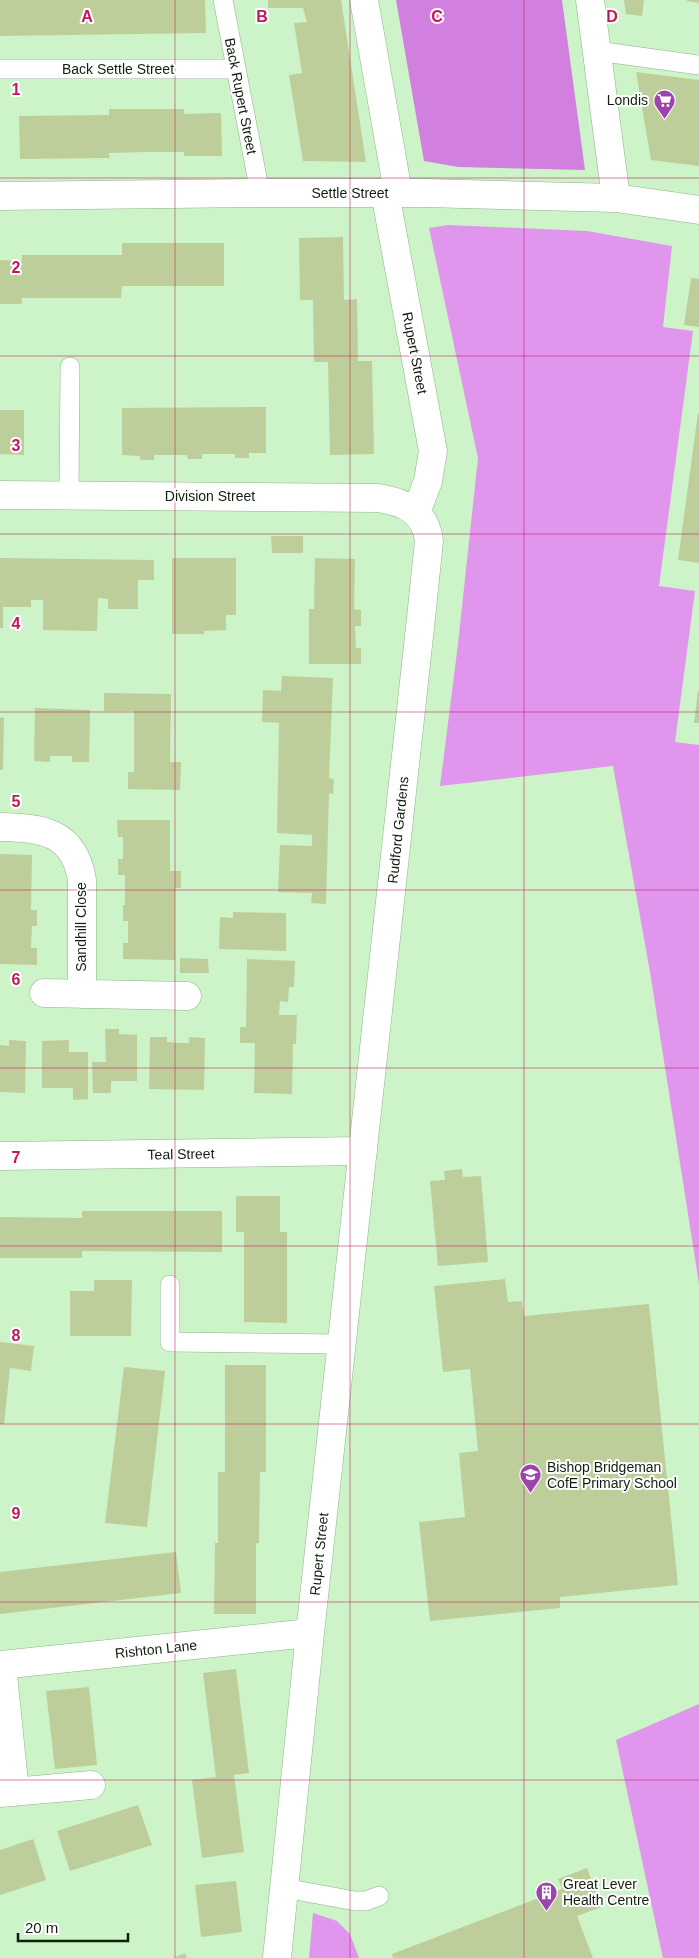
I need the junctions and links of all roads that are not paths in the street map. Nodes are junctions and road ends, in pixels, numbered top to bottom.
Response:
1 (223, 0) edge
2 (364, 0) edge
3 (590, 0) edge
4 (597, 51) junction
5 (699, 65) edge
6 (0, 69) edge
7 (236, 69) junction
8 (260, 193) junction
9 (402, 193) junction
10 (0, 196) edge
11 (616, 198) junction
12 (699, 210) edge
13 (70, 367) dead end
14 (0, 494) edge
15 (69, 495) junction
16 (416, 513) junction
17 (0, 828) edge
18 (44, 993) dead end
19 (82, 994) junction
20 (187, 996) dead end
21 (363, 1151) junction
22 (0, 1156) edge
23 (170, 1285) dead end
24 (342, 1344) junction
25 (310, 1632) junction
26 (1, 1665) edge
27 (91, 1785) dead end
28 (8, 1792) edge
29 (284, 1888) junction
30 (379, 1896) dead end
31 (277, 1958) edge

1 - 7 lane, Back Rupert Street
2 - 9 street, Rupert Street
3 - 4 street
4 - 5 lane
4 - 11 street
6 - 7 lane, Back Settle Street
7 - 8 lane, Back Rupert Street
8 - 9 street, Settle Street
8 - 10 street, Settle Street
9 - 11 street, Settle Street
9 - 16 street, Rupert Street
11 - 12 street, Settle Street
13 - 15 lane
14 - 15 street, Division Street
15 - 16 street, Division Street
16 - 21 street, Rudford Gardens
17 - 19 street, Sandhill Close
18 - 19 street
19 - 20 street
21 - 22 street, Teal Street
21 - 24 street, Rupert Street
23 - 24 lane
24 - 25 street, Rupert Street
25 - 26 street, Rishton Lane
25 - 29 street, Rupert Street
26 - 28 street, Rishton Lane
27 - 28 street, Rishton Lane
29 - 30 lane
29 - 31 street, Rupert Street

